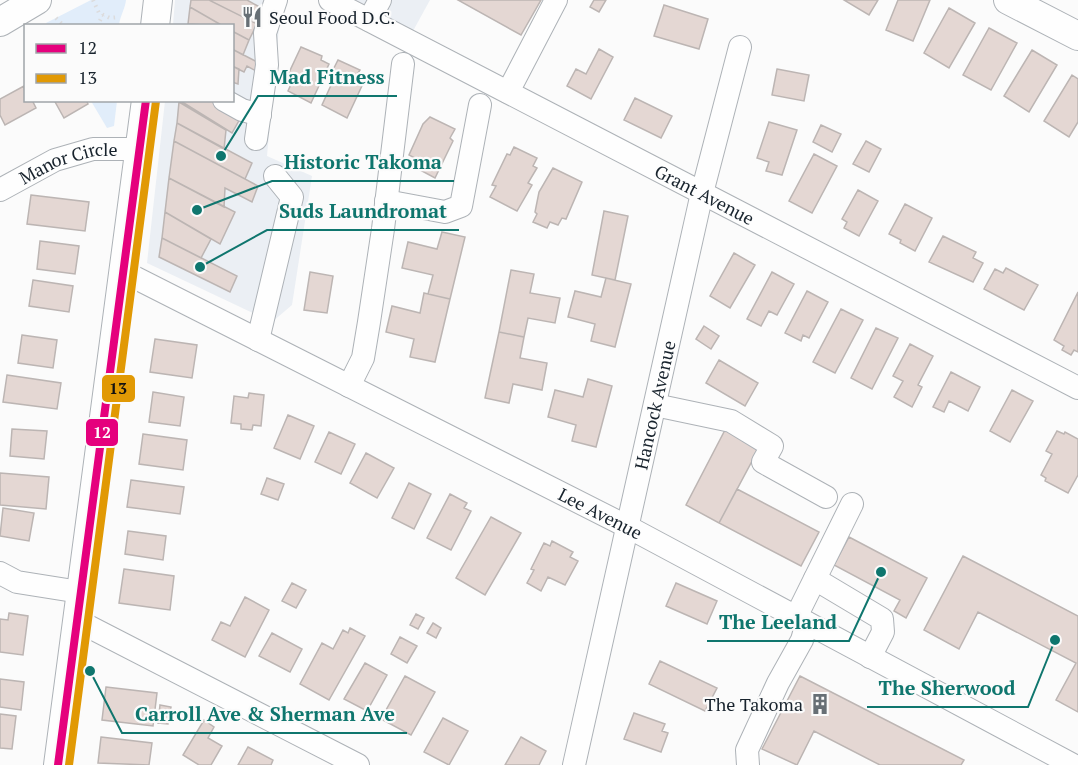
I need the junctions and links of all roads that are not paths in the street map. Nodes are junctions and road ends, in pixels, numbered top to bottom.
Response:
1 (158, 0) edge
2 (276, 0) edge
3 (380, 0) edge
4 (556, 0) edge
5 (1008, 0) edge
6 (340, 2) edge
7 (47, 9) edge
8 (369, 20) junction
9 (0, 22) edge
10 (155, 24) edge
11 (1078, 36) edge
12 (740, 47) dead end
13 (403, 64) dead end
14 (508, 92) junction
15 (146, 102) edge
16 (228, 102) edge
17 (480, 105) dead end
18 (260, 115) junction
19 (256, 139) dead end
20 (140, 149) junction
21 (275, 176) dead end
22 (0, 190) edge
23 (702, 193) junction
24 (386, 201) junction
25 (124, 272) junction
26 (258, 340) junction
27 (349, 386) junction
28 (1078, 388) edge
29 (655, 405) junction
30 (826, 497) dead end
31 (852, 504) dead end
32 (628, 527) junction
33 (0, 573) edge
34 (815, 579) junction
35 (81, 592) junction
36 (801, 620) junction
37 (78, 621) junction
38 (870, 657) junction
39 (58, 765) edge
40 (358, 765) edge
41 (574, 765) edge
42 (748, 765) edge
43 (1073, 765) edge

1 - 10 main road
2 - 18 street
3 - 8 street
4 - 14 street
5 - 11 main road
6 - 8 street, Grant Avenue
7 - 9 main road
8 - 14 street, Grant Avenue
12 - 23 street, Hancock Avenue
13 - 24 street
14 - 23 street, Grant Avenue
15 - 20 main road
16 - 18 street
17 - 24 street
18 - 19 street
20 - 22 street, Manor Circle
20 - 25 main road
21 - 26 street
23 - 28 street, Grant Avenue
23 - 29 street, Hancock Avenue
24 - 27 street
25 - 26 street, Lee Avenue
25 - 35 main road
26 - 27 street, Lee Avenue
27 - 32 street, Lee Avenue
29 - 30 street
29 - 32 street, Hancock Avenue
31 - 34 street
32 - 36 street, Lee Avenue
32 - 41 street, Hancock Avenue
33 - 35 street
34 - 36 street
34 - 38 street
35 - 37 main road
36 - 38 street, Lee Avenue
36 - 42 street
37 - 39 main road
37 - 40 street
38 - 43 street, Lee Avenue

